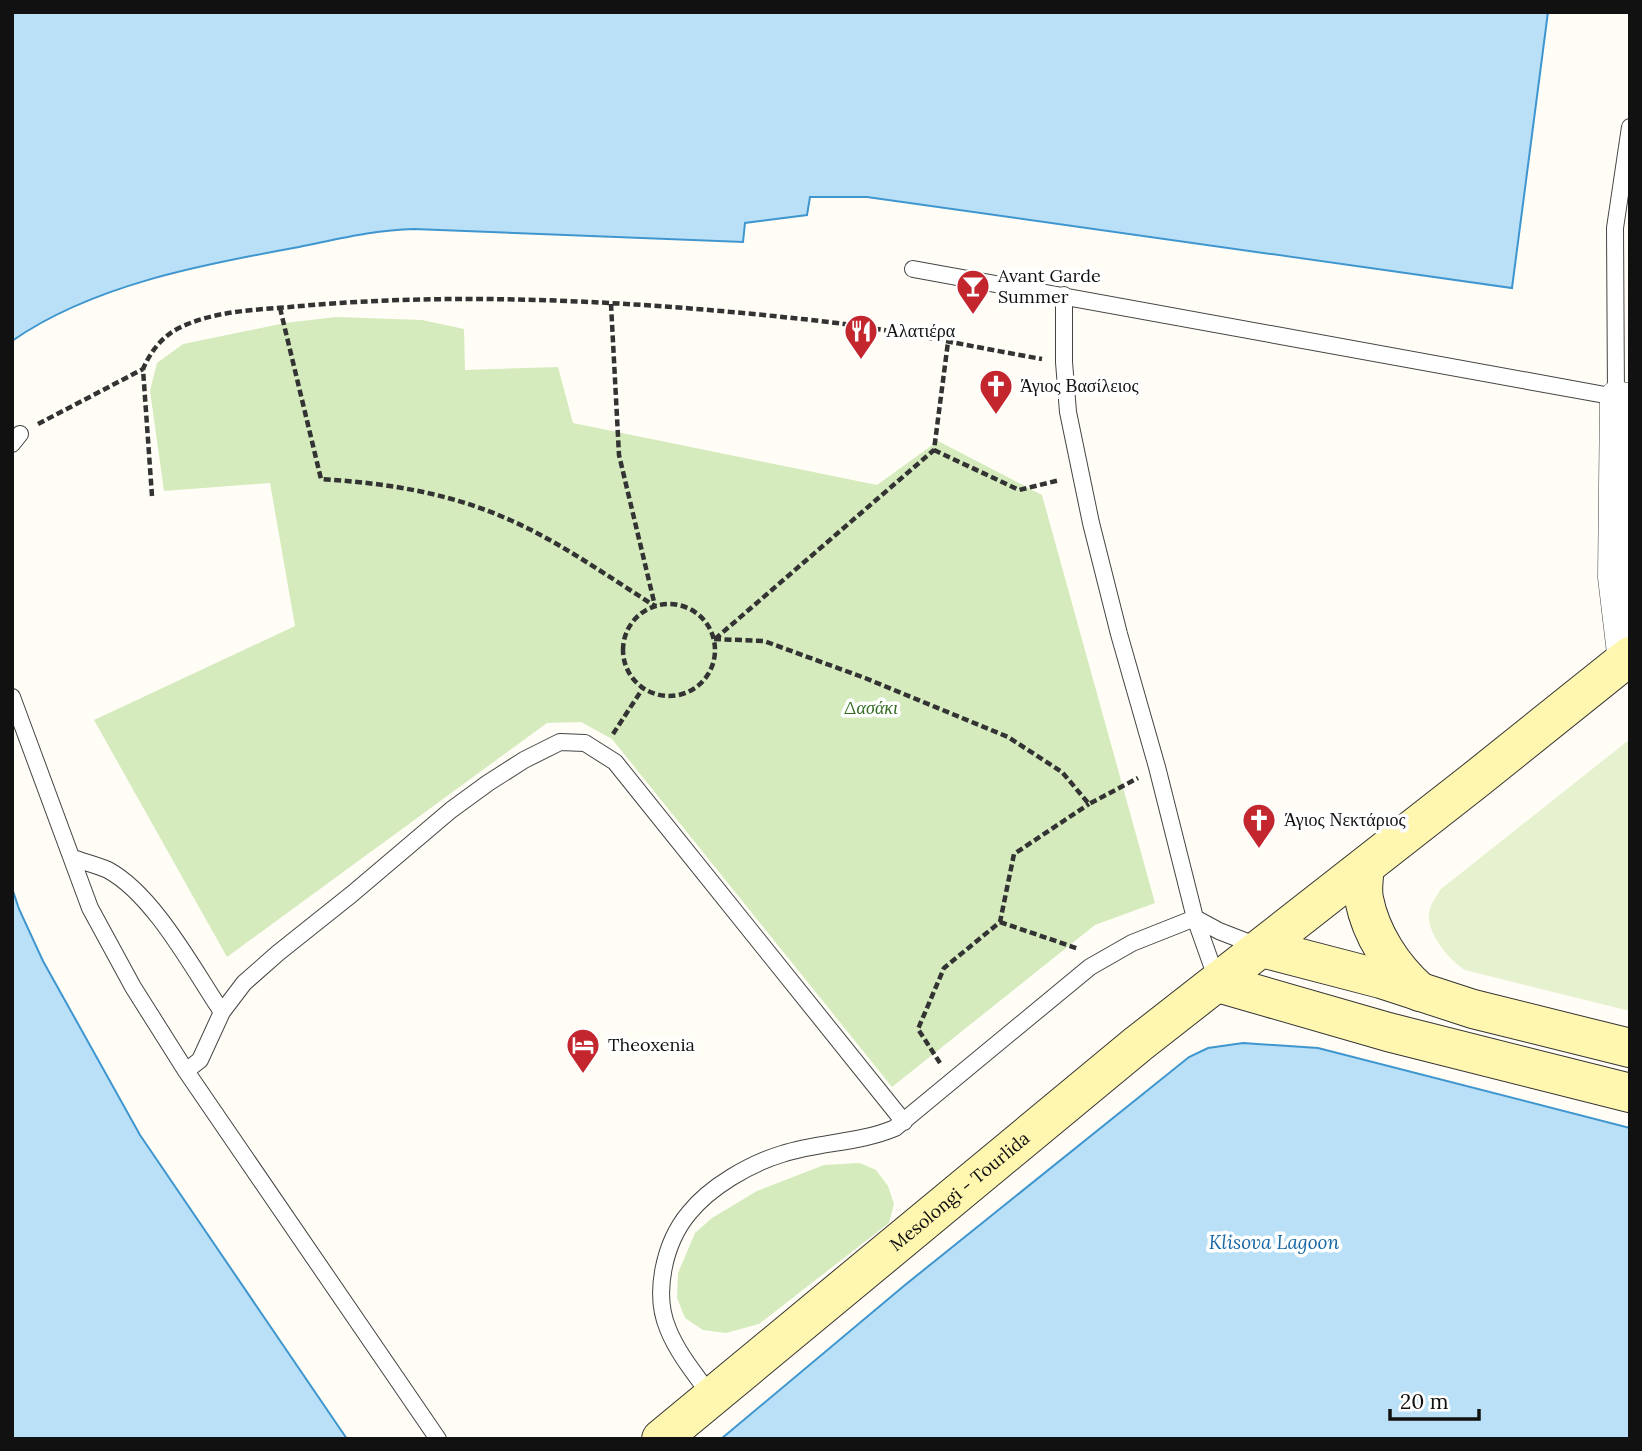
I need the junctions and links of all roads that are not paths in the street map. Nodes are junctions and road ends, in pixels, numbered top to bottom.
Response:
1 (1630, 127) edge
2 (913, 269) dead end
3 (1064, 295) junction
4 (1623, 399) edge
5 (1627, 658) edge
6 (12, 697) edge
7 (72, 858) junction
8 (1365, 867) junction
9 (1195, 918) junction
10 (1262, 948) junction
11 (1218, 983) junction
12 (1420, 992) junction
13 (222, 1012) junction
14 (1630, 1048) edge
15 (186, 1071) junction
16 (1630, 1093) edge
17 (904, 1122) junction
18 (711, 1396) junction
19 (438, 1439) edge
20 (661, 1439) edge

1 - 4 lane
2 - 3 lane
3 - 4 lane
3 - 9 lane
4 - 5 street
5 - 8 main road, Mesolongi - Tourlida
6 - 7 lane
7 - 13 lane
7 - 15 lane
8 - 10 main road, Mesolongi - Tourlida
8 - 12 main road
9 - 10 lane
9 - 11 lane
9 - 17 lane
10 - 11 main road, Mesolongi - Tourlida
10 - 12 main road
11 - 16 main road
11 - 18 main road, Mesolongi - Tourlida
12 - 14 main road
13 - 15 lane
13 - 17 lane
15 - 19 lane
17 - 18 lane
18 - 20 main road, Mesolongi - Tourlida

